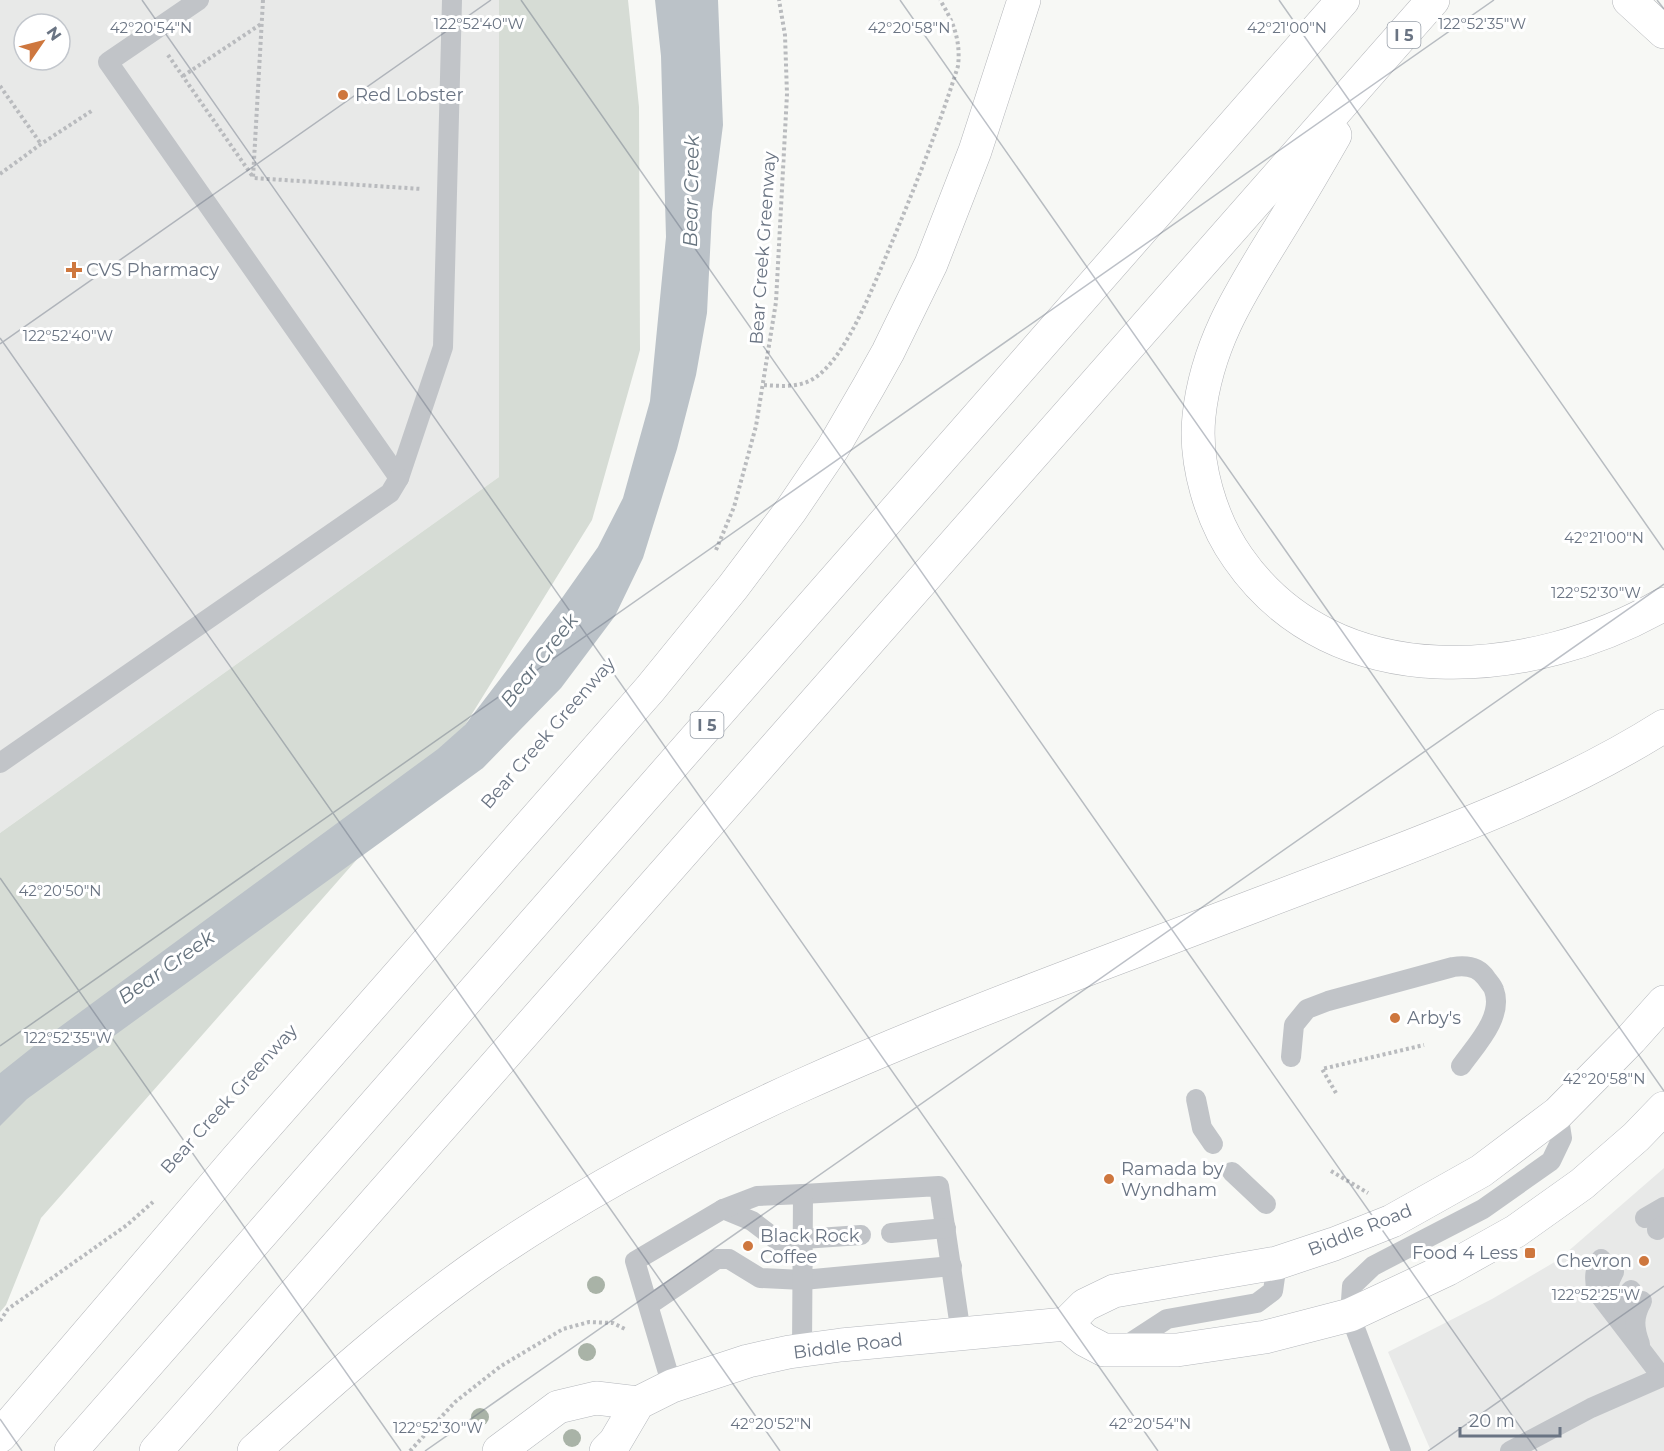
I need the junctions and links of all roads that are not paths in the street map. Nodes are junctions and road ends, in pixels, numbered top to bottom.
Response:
1 (199, 0) edge
2 (452, 0) edge
3 (1343, 0) edge
4 (1433, 0) edge
5 (1629, 0) edge
6 (1649, 0) edge
7 (1664, 4) edge
8 (1015, 9) edge
9 (1664, 32) edge
10 (1374, 69) junction
11 (399, 478) junction
12 (1664, 604) edge
13 (1664, 726) edge
14 (0, 763) edge
15 (1664, 1002) edge
16 (1291, 1057) dead end
17 (1461, 1066) dead end
18 (1196, 1099) dead end
19 (1664, 1108) edge
20 (1558, 1113) junction
21 (1213, 1144) dead end
22 (1232, 1172) dead end
23 (803, 1194) junction
24 (1266, 1204) dead end
25 (1664, 1206) edge
26 (723, 1209) junction
27 (1655, 1225) edge
28 (946, 1228) junction
29 (891, 1233) dead end
30 (861, 1235) dead end
31 (803, 1239) junction
32 (1277, 1263) junction
33 (952, 1266) junction
34 (1608, 1266) dead end
35 (803, 1270) junction
36 (649, 1305) junction
37 (1350, 1315) junction
38 (1066, 1324) junction
39 (1626, 1329) junction
40 (961, 1334) junction
41 (802, 1350) junction
42 (1119, 1350) junction
43 (1642, 1350) junction
44 (1663, 1376) edge
45 (672, 1386) junction
46 (638, 1403) junction
47 (0, 1436) edge
48 (70, 1451) edge
49 (156, 1451) edge
50 (254, 1451) edge
51 (499, 1451) edge
52 (606, 1451) edge
53 (1401, 1451) edge
54 (1510, 1451) edge

1 - 11 lane
2 - 11 lane
3 - 48 main road, I 5
4 - 10 main road, I 5
5 - 9 main road
6 - 7 main road
8 - 47 main road
10 - 12 main road
10 - 49 main road, I 5
11 - 14 lane
13 - 50 main road
15 - 20 main road, Biddle Road
16 - 17 lane
18 - 21 lane
19 - 37 main road
20 - 32 main road, Biddle Road
20 - 37 lane
22 - 24 lane
23 - 26 lane
23 - 28 lane
23 - 31 lane
25 - 27 lane
26 - 35 lane
26 - 36 lane
28 - 29 lane
28 - 33 lane
30 - 31 lane
31 - 35 lane
32 - 38 main road, Biddle Road
32 - 42 lane
33 - 35 lane
33 - 40 lane
34 - 39 lane
35 - 36 lane
35 - 41 lane
36 - 45 lane
37 - 42 main road
37 - 53 lane
38 - 40 main road, Biddle Road
38 - 42 main road
39 - 43 lane
39 - 43 lane
40 - 41 main road, Biddle Road
41 - 45 main road, Biddle Road
43 - 44 lane
44 - 54 lane
45 - 46 main road, Biddle Road
46 - 51 main road
46 - 52 main road

